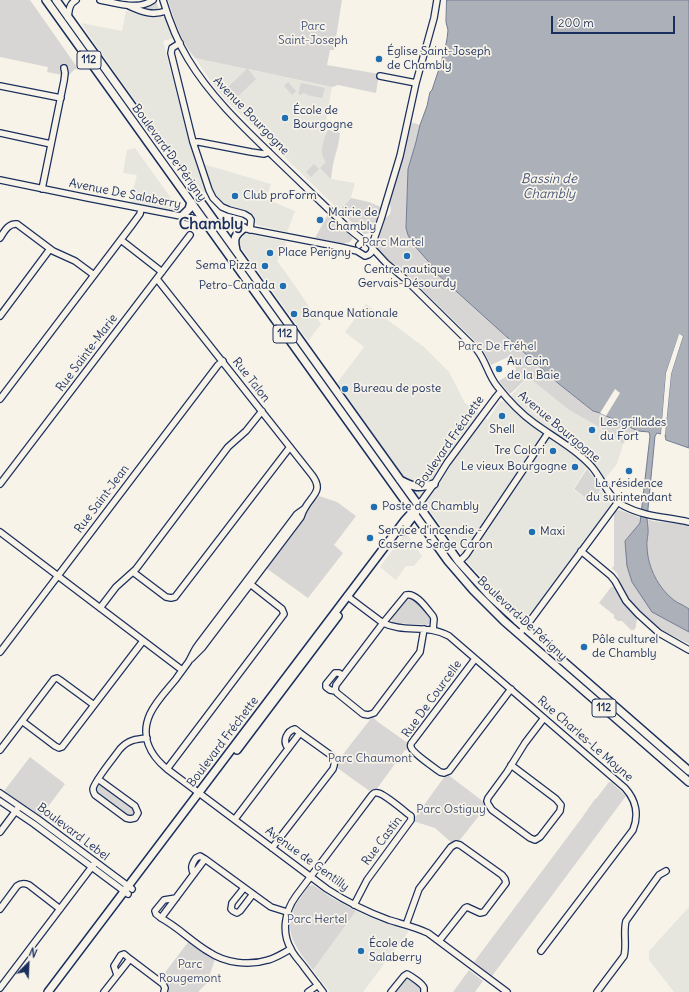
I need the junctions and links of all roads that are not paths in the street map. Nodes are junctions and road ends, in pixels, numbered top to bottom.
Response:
1 (46, 0) edge
2 (56, 0) edge
3 (76, 0) edge
4 (100, 0) edge
5 (153, 0) edge
6 (163, 0) edge
7 (437, 0) edge
8 (125, 5) junction
9 (166, 11) junction
10 (68, 18) junction
11 (180, 43) junction
12 (64, 68) dead end
13 (380, 76) dead end
14 (416, 83) junction
15 (0, 86) edge
16 (61, 98) junction
17 (0, 133) edge
18 (193, 142) junction
19 (51, 144) junction
20 (269, 152) junction
21 (0, 180) edge
22 (42, 189) junction
23 (191, 202) junction
24 (142, 208) junction
25 (182, 216) junction
26 (204, 221) junction
27 (215, 223) junction
28 (378, 228) junction
29 (247, 229) junction
30 (349, 229) junction
31 (190, 235) dead end
32 (0, 238) edge
33 (121, 240) junction
34 (365, 241) junction
35 (359, 245) junction
36 (340, 247) junction
37 (372, 247) junction
38 (50, 249) junction
39 (236, 252) junction
40 (359, 252) junction
41 (368, 255) junction
42 (386, 263) junction
43 (162, 272) junction
44 (94, 275) junction
45 (157, 279) junction
46 (0, 316) edge
47 (223, 361) junction
48 (501, 391) junction
49 (1, 396) edge
50 (262, 411) junction
51 (548, 433) junction
52 (290, 447) junction
53 (399, 480) junction
54 (0, 484) edge
55 (434, 484) junction
56 (618, 502) junction
57 (418, 506) junction
58 (413, 513) junction
59 (689, 522) edge
60 (0, 532) edge
61 (581, 552) junction
62 (459, 562) junction
63 (134, 572) junction
64 (58, 576) junction
65 (248, 583) junction
66 (349, 598) junction
67 (100, 608) junction
68 (383, 623) junction
69 (525, 628) junction
70 (424, 629) junction
71 (433, 630) junction
72 (519, 634) junction
73 (143, 641) junction
74 (689, 650) edge
75 (0, 652) edge
76 (475, 659) junction
77 (182, 670) junction
78 (343, 676) junction
79 (511, 689) junction
80 (335, 691) junction
81 (94, 705) junction
82 (544, 718) junction
83 (22, 721) junction
84 (300, 733) junction
85 (147, 738) junction
86 (288, 748) junction
87 (0, 750) edge
88 (511, 765) junction
89 (167, 769) junction
90 (689, 771) edge
91 (98, 779) junction
92 (689, 782) edge
93 (0, 793) edge
94 (201, 794) junction
95 (0, 801) edge
96 (18, 809) junction
97 (235, 820) junction
98 (0, 832) edge
99 (272, 848) junction
100 (93, 864) junction
101 (666, 871) dead end
102 (310, 877) junction
103 (244, 888) junction
104 (128, 890) junction
105 (253, 894) junction
106 (176, 898) junction
107 (354, 905) junction
108 (0, 909) edge
109 (60, 909) junction
110 (287, 912) junction
111 (161, 918) junction
112 (406, 925) junction
113 (439, 941) junction
114 (290, 949) junction
115 (541, 951) dead end
116 (130, 959) junction
117 (117, 975) junction
118 (318, 985) junction
119 (0, 988) edge
120 (48, 992) edge
121 (54, 992) edge
122 (104, 992) edge
123 (164, 992) edge
124 (308, 992) edge
125 (323, 992) edge
126 (391, 992) edge
127 (424, 992) edge
128 (507, 992) edge
129 (597, 992) edge

1 - 23 main road, Boulevard De Périgny / 112
2 - 10 main road, Boulevard De Périgny / 112
3 - 10 street
4 - 8 street
5 - 8 street
6 - 9 street, Avenue Bourgogne
7 - 14 street
8 - 9 street
9 - 11 street, Avenue Bourgogne
10 - 27 main road, Boulevard De Périgny / 112
11 - 18 street
11 - 20 street, Avenue Bourgogne
12 - 16 street
13 - 14 street
14 - 28 street
15 - 16 street
16 - 19 street
17 - 19 street
18 - 20 street
18 - 29 street
19 - 22 street
20 - 30 street, Avenue Bourgogne
21 - 22 street, Avenue De Salaberry
22 - 24 street, Avenue De Salaberry
23 - 25 main road
23 - 26 main road, Boulevard De Périgny / 112
24 - 25 street, Avenue De Salaberry
24 - 33 street
25 - 26 street, Avenue De Salaberry
26 - 27 street, Avenue De Salaberry
26 - 58 main road, Boulevard De Périgny / 112
27 - 29 street, Avenue De Salaberry
27 - 39 main road, Boulevard De Périgny / 112
28 - 34 street
28 - 37 street
29 - 36 street, Avenue De Salaberry
29 - 39 main road
30 - 34 street, Avenue Bourgogne
30 - 35 street, Avenue Bourgogne
31 - 43 street, Rue Sainte-Marie
32 - 38 street
33 - 43 street
33 - 44 street
34 - 35 street
34 - 37 street
35 - 36 street, Avenue De Salaberry
35 - 40 street
36 - 40 street, Avenue De Salaberry
37 - 41 street
37 - 42 street, Avenue Bourgogne
38 - 44 street
38 - 46 street
39 - 53 main road, Boulevard De Périgny / 112
40 - 41 street
41 - 42 street, Avenue Bourgogne
42 - 48 street, Avenue Bourgogne
43 - 45 street, Rue Sainte-Marie
44 - 49 street
45 - 47 street, Rue Talon
45 - 54 street, Rue Sainte-Marie
47 - 50 street, Rue Talon
47 - 64 street, Rue Saint-Jean
48 - 51 street, Avenue Bourgogne
48 - 55 street, Boulevard Fréchette
50 - 52 street, Rue Talon
50 - 63 street
51 - 56 street, Avenue Bourgogne
51 - 62 street
52 - 63 street
52 - 65 street, Rue Talon
53 - 55 main road
53 - 57 main road, Boulevard De Périgny / 112
55 - 57 street, Boulevard Fréchette
56 - 59 street, Avenue Bourgogne
56 - 61 street
57 - 58 main road, Boulevard Fréchette
57 - 62 main road, Boulevard De Périgny / 112
58 - 66 main road, Boulevard Fréchette
58 - 72 main road, Boulevard De Périgny / 112
60 - 64 street
61 - 69 street
61 - 74 street
62 - 69 main road, Boulevard De Périgny / 112
63 - 67 street
64 - 67 street
64 - 75 street, Rue Saint-Jean
65 - 77 street
65 - 89 street
66 - 68 street, Rue Charles-Le Moyne
66 - 94 main road, Boulevard Fréchette
67 - 73 street
68 - 70 street, Rue Charles-Le Moyne
68 - 71 street
68 - 78 street
69 - 72 street
69 - 90 main road, Boulevard De Périgny / 112
70 - 71 street, Rue Charles-Le Moyne
70 - 80 street
71 - 76 street, Rue Charles-Le Moyne
72 - 92 main road, Boulevard De Périgny / 112
73 - 77 street
73 - 81 street
76 - 79 street, Rue Charles-Le Moyne
76 - 79 street, Rue De Courcelle
77 - 85 street
78 - 80 street
78 - 80 street
79 - 82 street, Rue Charles-Le Moyne
81 - 83 street
81 - 83 street
82 - 88 street
82 - 115 street, Rue Charles-Le Moyne
83 - 87 street
84 - 86 street
84 - 86 street
84 - 99 street
85 - 89 street, Avenue de Gentilly
85 - 91 street
86 - 97 street
88 - 88 street
89 - 94 street, Avenue de Gentilly
91 - 91 street
93 - 96 street, Boulevard Lebel
94 - 97 street, Avenue de Gentilly
94 - 104 main road, Boulevard Fréchette
95 - 96 street, Boulevard Lebel
96 - 98 street
96 - 100 street, Boulevard Lebel
97 - 99 street, Avenue de Gentilly
99 - 102 street, Avenue de Gentilly
100 - 104 street, Boulevard Lebel
100 - 109 street
101 - 129 street
102 - 107 street, Avenue de Gentilly
102 - 107 street, Rue Castin
102 - 110 street
103 - 105 street
103 - 105 street
103 - 106 street
104 - 120 main road, Boulevard Fréchette
104 - 121 main road, Boulevard Fréchette
105 - 110 street
106 - 111 street
106 - 111 street
107 - 112 street, Avenue de Gentilly
108 - 109 street
109 - 119 street
110 - 114 street
111 - 114 street
112 - 113 street, Avenue de Gentilly
112 - 113 street
113 - 128 street, Avenue de Gentilly
114 - 118 street
116 - 117 street
116 - 117 street
116 - 123 street
117 - 122 street
118 - 124 street
118 - 125 street
126 - 127 street

